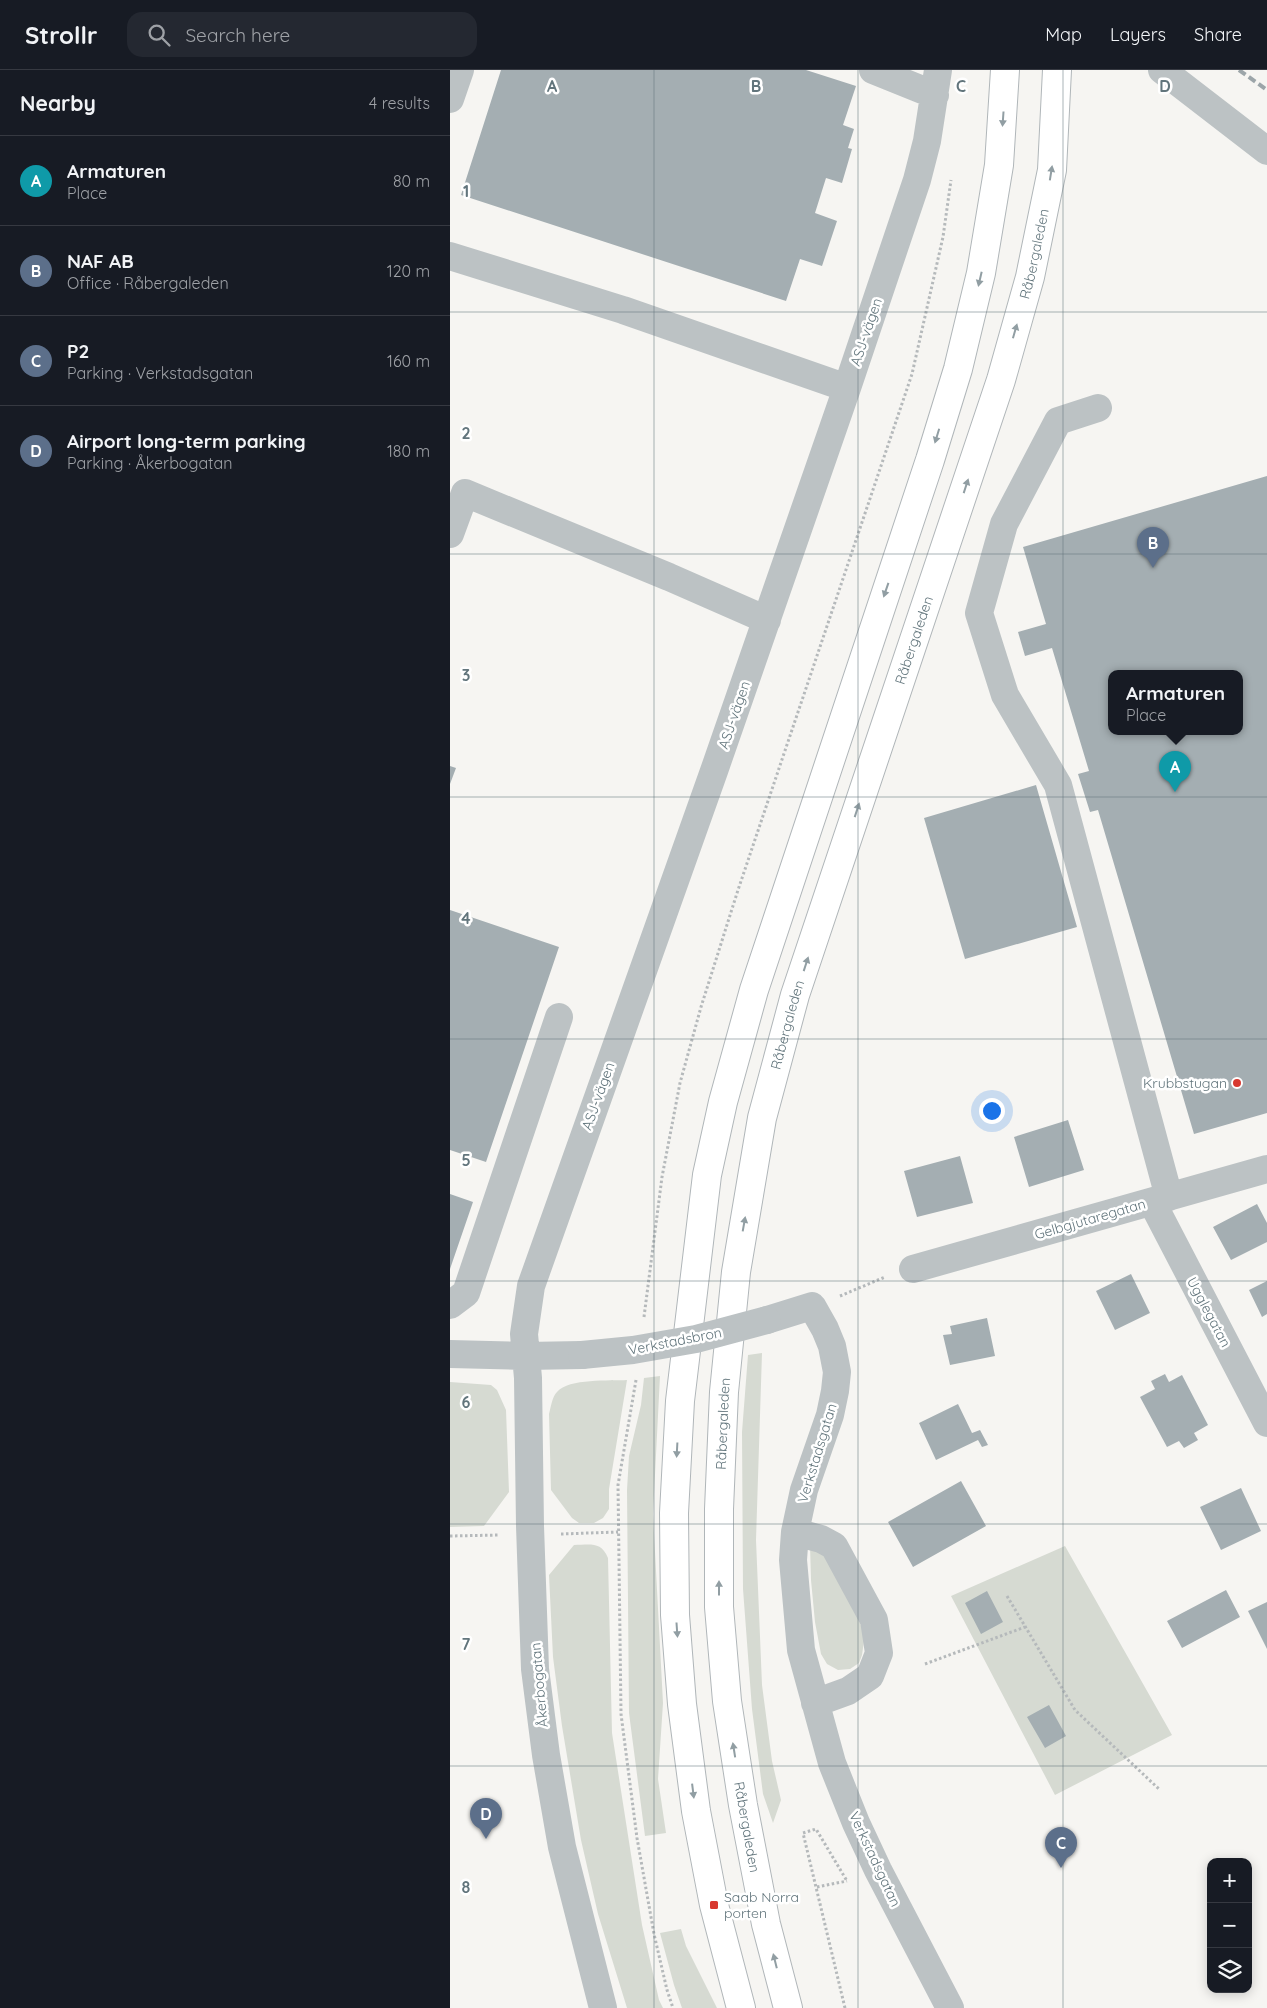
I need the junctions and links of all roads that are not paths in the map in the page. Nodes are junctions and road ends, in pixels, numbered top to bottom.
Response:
1 (460, 70) edge
2 (873, 70) edge
3 (1006, 70) edge
4 (1056, 70) edge
5 (1162, 70) edge
6 (936, 82) edge
7 (450, 99) edge
8 (1267, 151) edge
9 (450, 256) edge
10 (847, 388) junction
11 (1098, 408) dead end
12 (450, 534) edge
13 (766, 620) junction
14 (559, 1017) dead end
15 (1267, 1169) edge
16 (1160, 1199) junction
17 (914, 1269) road end
18 (450, 1305) edge
19 (767, 1320) joint
20 (450, 1354) edge
21 (526, 1356) junction
22 (1267, 1422) edge
23 (795, 1532) junction
24 (815, 1703) junction
25 (603, 2008) edge
26 (741, 2008) edge
27 (788, 2008) edge
28 (950, 2008) edge

1 - 7 street
2 - 6 street
3 -> 26 main road
27 -> 4 main road, Råbergaleden
5 - 8 street
6 - 10 street, ASJ-vägen
9 - 10 street
10 - 13 street, ASJ-vägen
11 - 16 street, Ugglegatan
12 - 13 street
13 - 21 street, ASJ-vägen
14 - 18 street
15 - 16 street, Gelbgjutaregatan
16 - 17 street, Gelbgjutaregatan
16 - 22 street, Ugglegatan
19 - 21 street, Verkstadsbron, bridge
19 - 23 street, Verkstadsgatan
20 - 21 street
21 - 25 street, Åkerbogatan
23 - 24 street, Verkstadsgatan
23 - 24 street
24 - 28 street, Verkstadsgatan

